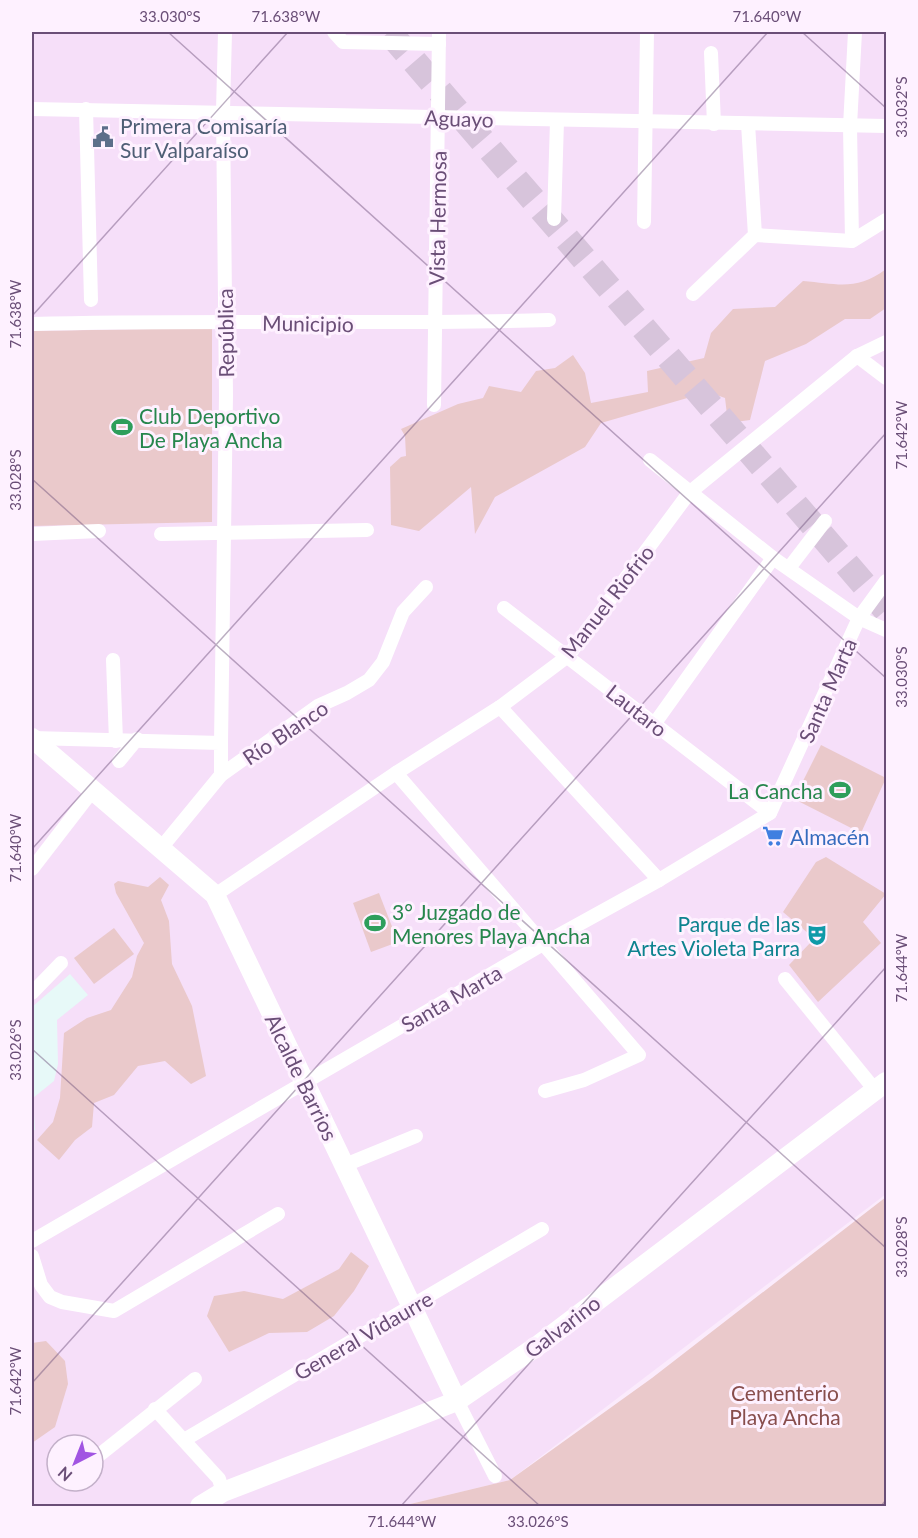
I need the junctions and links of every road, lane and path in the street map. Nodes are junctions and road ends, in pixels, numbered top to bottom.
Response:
1 (225, 32) edge
2 (334, 32) edge
3 (647, 32) edge
4 (855, 32) edge
5 (439, 38) edge
6 (711, 53) dead end
7 (32, 109) edge
8 (86, 109) junction
9 (223, 111) junction
10 (439, 117) junction
11 (557, 121) junction
12 (646, 122) junction
13 (714, 124) junction
14 (748, 124) junction
15 (850, 126) junction
16 (886, 126) edge
17 (554, 219) dead end
18 (886, 220) edge
19 (644, 222) dead end
20 (755, 235) junction
21 (852, 241) junction
22 (693, 294) dead end
23 (91, 300) dead end
24 (549, 320) dead end
25 (224, 321) junction
26 (435, 323) junction
27 (32, 324) edge
28 (886, 342) edge
29 (857, 356) junction
30 (886, 378) edge
31 (434, 405) dead end
32 (650, 460) dead end
33 (688, 493) junction
34 (825, 521) dead end
35 (368, 530) dead end
36 (99, 531) dead end
37 (32, 534) edge
38 (161, 534) dead end
39 (224, 534) junction
40 (773, 558) junction
41 (789, 568) junction
42 (886, 582) edge
43 (426, 587) dead end
44 (504, 608) dead end
45 (859, 618) junction
46 (886, 630) edge
47 (568, 656) junction
48 (113, 660) dead end
49 (500, 707) junction
50 (655, 723) junction
51 (32, 738) edge
52 (137, 739) junction
53 (116, 741) junction
54 (221, 743) junction
55 (119, 761) dead end
56 (396, 773) junction
57 (221, 775) junction
58 (93, 790) junction
59 (770, 813) junction
60 (161, 848) junction
61 (32, 869) edge
62 (658, 880) junction
63 (215, 895) junction
64 (543, 944) junction
65 (61, 963) dead end
66 (785, 979) dead end
67 (32, 993) edge
68 (304, 1083) junction
69 (881, 1086) edge
70 (544, 1091) dead end
71 (416, 1136) dead end
72 (345, 1165) junction
73 (278, 1214) dead end
74 (542, 1229) dead end
75 (32, 1241) edge
76 (32, 1256) edge
77 (412, 1306) junction
78 (195, 1379) dead end
79 (457, 1401) junction
80 (155, 1409) junction
81 (184, 1440) junction
82 (105, 1450) edge
83 (495, 1476) dead end
84 (223, 1492) junction
85 (200, 1506) edge

1 - 9 street, República
2 - 5 street
3 - 12 street
4 - 15 street
5 - 10 street, Vista Hermosa
6 - 13 street
7 - 8 street, Aguayo
8 - 9 street, Aguayo
8 - 23 street
9 - 10 street, Aguayo
9 - 25 street, República
10 - 11 street, Aguayo
10 - 26 street, Vista Hermosa
11 - 12 street, Aguayo
11 - 17 street
12 - 13 street, Aguayo
12 - 19 street
13 - 14 street, Aguayo
14 - 15 street, Aguayo
14 - 20 street
15 - 16 street, Aguayo
15 - 21 street
18 - 21 street
20 - 21 street
20 - 22 street
24 - 26 street, Municipio
25 - 26 street, Municipio
25 - 27 street, Municipio
25 - 39 street, República
26 - 31 street, Vista Hermosa
28 - 29 street, Manuel Riofrio
29 - 30 street
29 - 33 street, Manuel Riofrio
32 - 33 street
33 - 40 street
33 - 47 street, Manuel Riofrio
34 - 41 street
35 - 39 street
36 - 37 street
38 - 39 street
39 - 54 street, República
40 - 41 street
40 - 50 street
41 - 45 street
42 - 45 street, Santa Marta
43 - 57 street, Río Blanco
44 - 47 street, Lautaro
45 - 46 street
45 - 59 street, Santa Marta
47 - 49 street, Manuel Riofrio
47 - 50 street, Lautaro
48 - 53 street
49 - 56 street, Manuel Riofrio
49 - 62 street
50 - 59 street, Lautaro
51 - 53 street
51 - 58 street, Alcalde Barrios
52 - 53 street
52 - 54 street
52 - 55 street
54 - 57 street, República
56 - 63 street, Manuel Riofrio
56 - 64 street
57 - 60 street, Río Blanco
58 - 60 street, Alcalde Barrios
58 - 61 street
59 - 62 street, Santa Marta
60 - 63 street, Alcalde Barrios
62 - 64 street, Santa Marta
63 - 68 street, Alcalde Barrios
64 - 68 street, Santa Marta
64 - 70 street
65 - 67 street
66 - 69 street
68 - 72 street, Alcalde Barrios
68 - 75 street, Santa Marta
69 - 79 street, Galvarino
71 - 72 street
72 - 77 street, Alcalde Barrios
73 - 76 street
74 - 77 street, General Vidaurre
77 - 79 street, Alcalde Barrios
77 - 81 street, General Vidaurre
78 - 80 street
79 - 83 street, Alcalde Barrios
79 - 84 street, Galvarino
80 - 81 street
80 - 82 street
81 - 84 street
84 - 85 street, Galvarino

